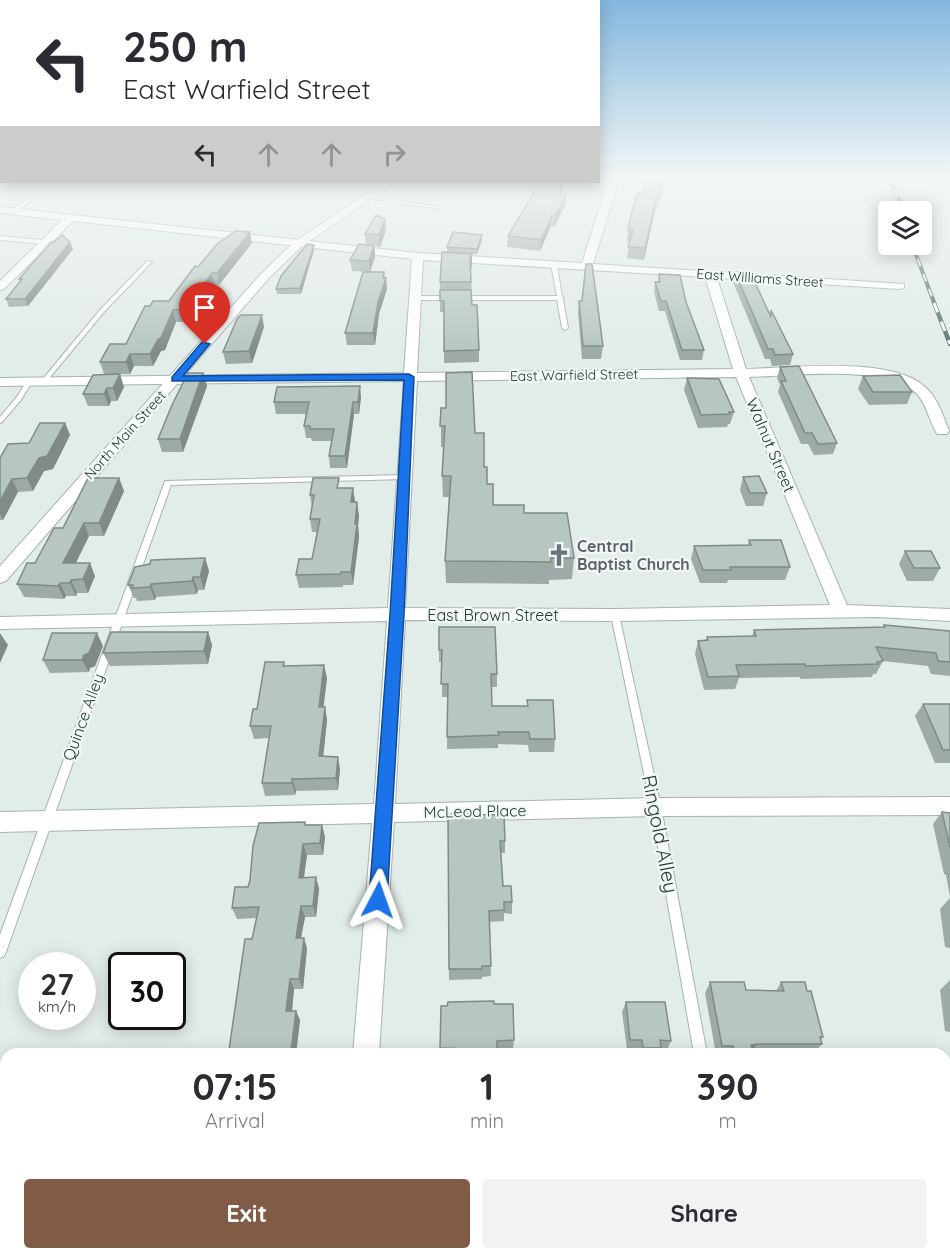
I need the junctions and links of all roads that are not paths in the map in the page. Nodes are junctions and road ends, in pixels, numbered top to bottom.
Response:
1 (51, 235) edge
2 (217, 235) edge
3 (312, 235) edge
4 (597, 235) edge
5 (0, 238) edge
6 (43, 242) junction
7 (298, 244) junction
8 (418, 256) junction
9 (149, 262) dead end
10 (554, 265) junction
11 (587, 266) junction
12 (710, 275) junction
13 (900, 286) dead end
14 (0, 287) edge
15 (416, 298) junction
16 (561, 298) junction
17 (565, 328) dead end
18 (741, 374) junction
19 (409, 377) junction
20 (175, 379) junction
21 (44, 381) junction
22 (0, 382) edge
23 (28, 382) junction
24 (0, 421) edge
25 (942, 431) dead end
26 (404, 477) junction
27 (0, 577) edge
28 (840, 611) junction
29 (397, 614) junction
30 (615, 615) junction
31 (950, 615) edge
32 (117, 621) junction
33 (0, 622) edge
34 (950, 806) edge
35 (656, 807) junction
36 (384, 813) junction
37 (46, 820) junction
38 (0, 822) edge
39 (0, 952) edge
40 (366, 1048) edge
41 (700, 1048) edge

1 - 6 street
2 - 7 street, East Williams Street
3 - 7 street, North Main Street
4 - 11 street
5 - 6 lane
6 - 14 street
7 - 8 street, East Williams Street
7 - 20 street, North Main Street
8 - 10 street, East Williams Street
8 - 15 street
9 - 21 lane
10 - 11 street, East Williams Street
10 - 16 lane
11 - 12 street, East Williams Street
12 - 13 street, East Williams Street
12 - 18 street, Walnut Street
15 - 16 lane
15 - 19 street
16 - 17 lane
18 - 19 street, East Warfield Street
18 - 25 street, East Warfield Street
18 - 28 street, Walnut Street
19 - 20 street, East Warfield Street
19 - 26 street
20 - 21 street, East Warfield Street
20 - 27 street, North Main Street
21 - 23 street, East Warfield Street
22 - 23 street, East Warfield Street
23 - 24 lane
26 - 29 street
26 - 32 lane, Quince Alley
28 - 30 street, East Brown Street
28 - 31 street, East Brown Street
29 - 30 street, East Brown Street
29 - 32 street, East Brown Street
29 - 36 street
30 - 35 lane, Ringold Alley
32 - 33 street, East Brown Street
32 - 37 lane, Quince Alley
34 - 35 street, McLeod Place
35 - 36 street, McLeod Place
35 - 41 lane, Ringold Alley
36 - 37 street, McLeod Place
36 - 40 street
37 - 38 street, McLeod Place
37 - 39 lane, Quince Alley

